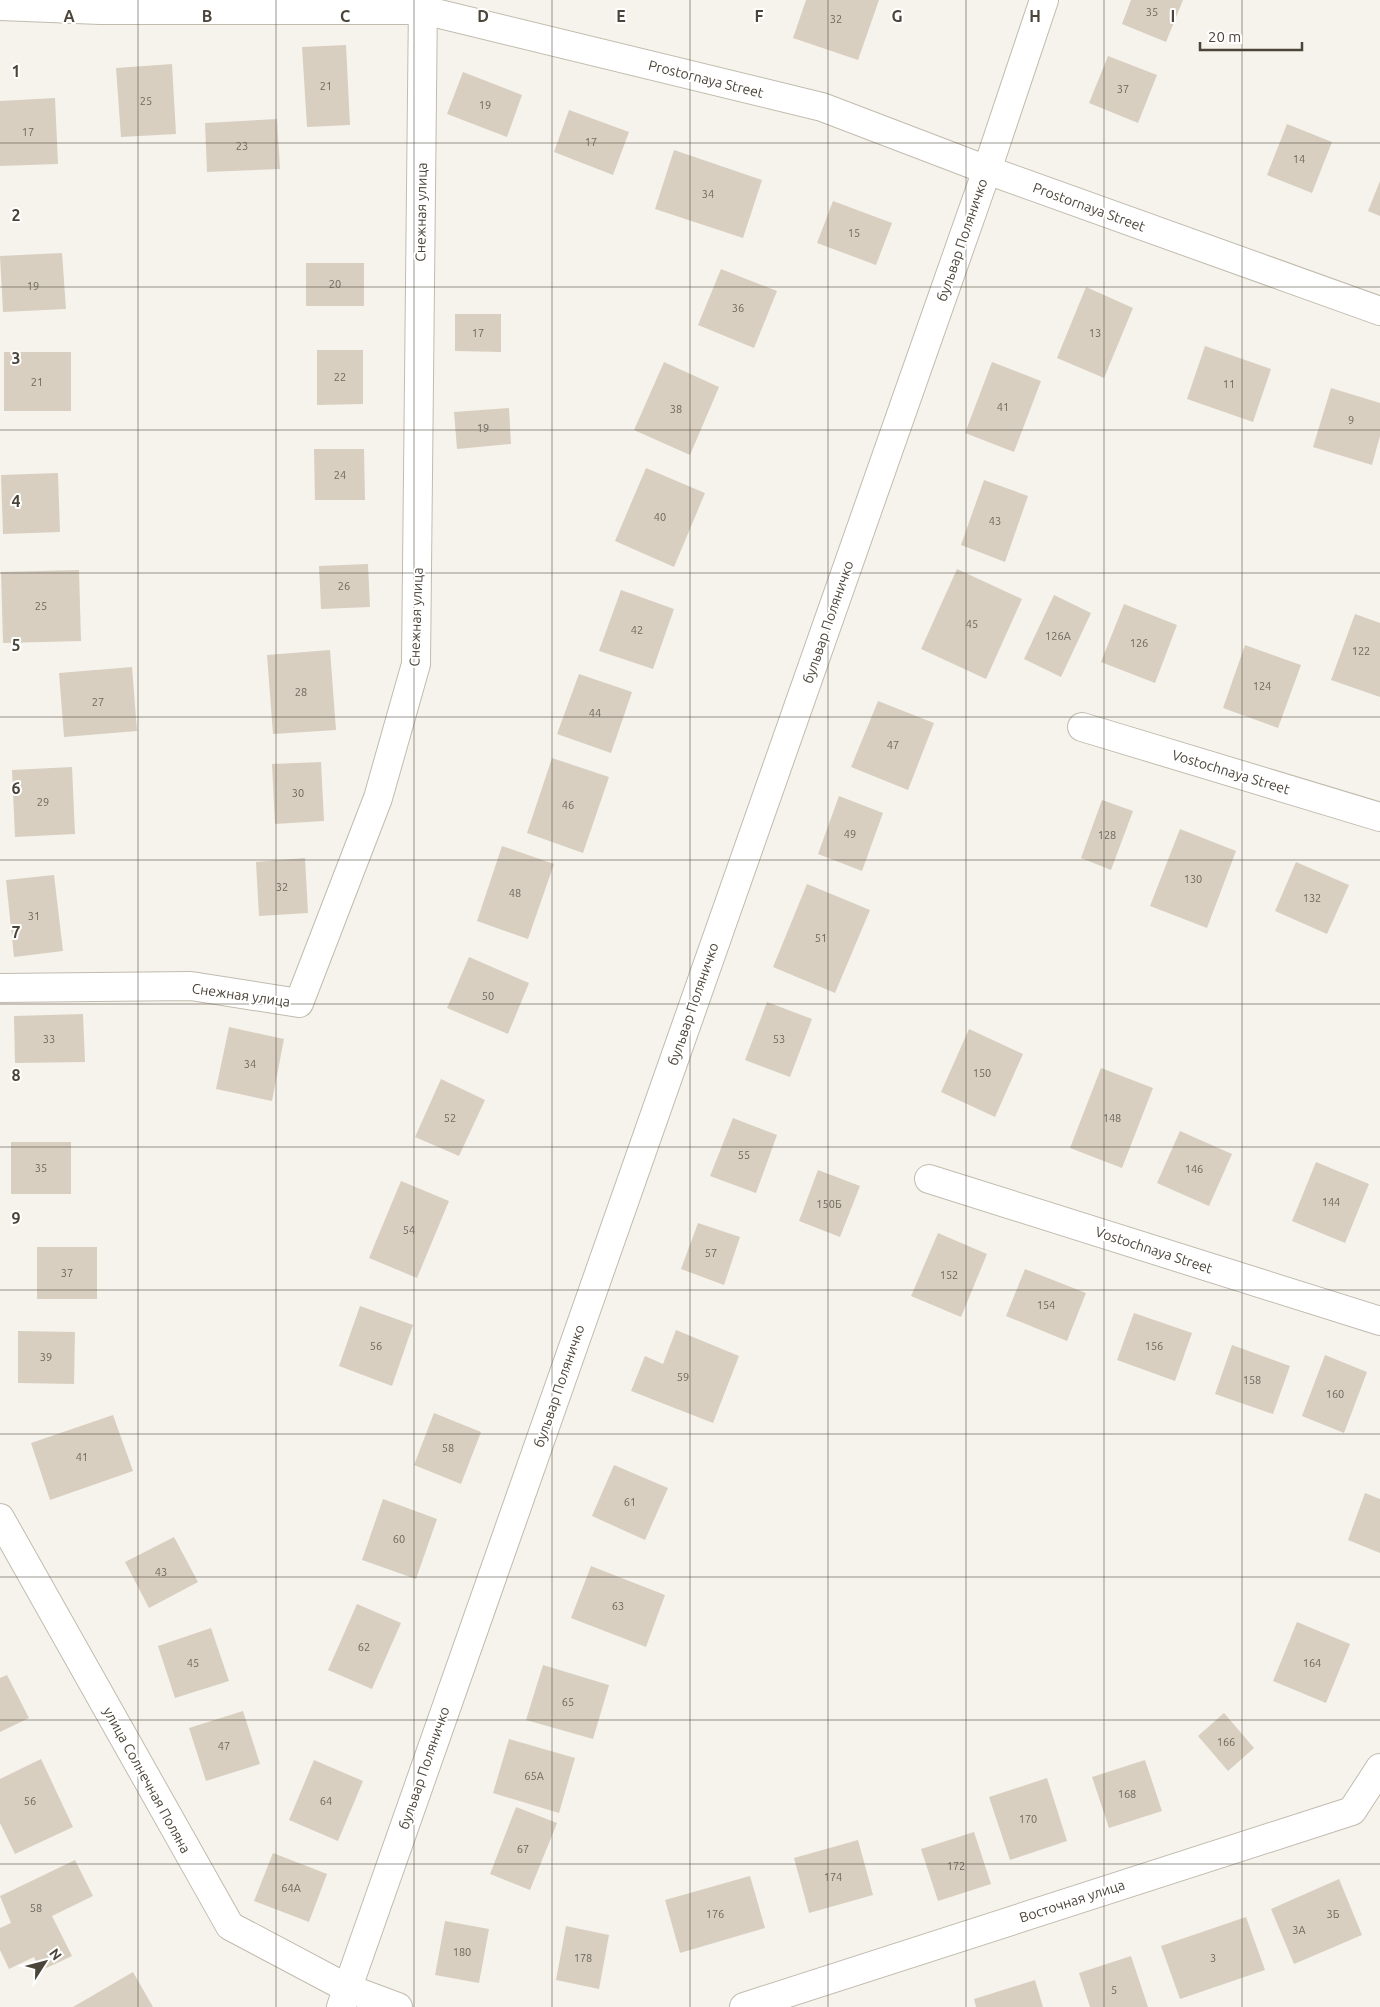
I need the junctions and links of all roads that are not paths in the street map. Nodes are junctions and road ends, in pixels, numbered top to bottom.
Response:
1 (1044, 0) edge
2 (423, 5) edge
3 (0, 6) edge
4 (987, 170) junction
5 (1380, 311) edge
6 (1082, 727) dead end
7 (1380, 818) edge
8 (0, 988) edge
9 (929, 1179) dead end
10 (1380, 1321) edge
11 (0, 1518) edge
12 (1380, 1768) edge
13 (344, 1998) edge
14 (398, 2007) edge
15 (744, 2007) edge

1 - 4 street, бульвар Поляничко
2 - 3 street, Prostornaya Street
2 - 4 street, Prostornaya Street
2 - 8 street, Снежная улица
4 - 5 street, Prostornaya Street
4 - 13 street, бульвар Поляничко
6 - 7 street, Vostochnaya Street
9 - 10 street, Vostochnaya Street
11 - 13 street, улица Солнечная Поляна
12 - 15 street, Восточная улица
13 - 14 street

